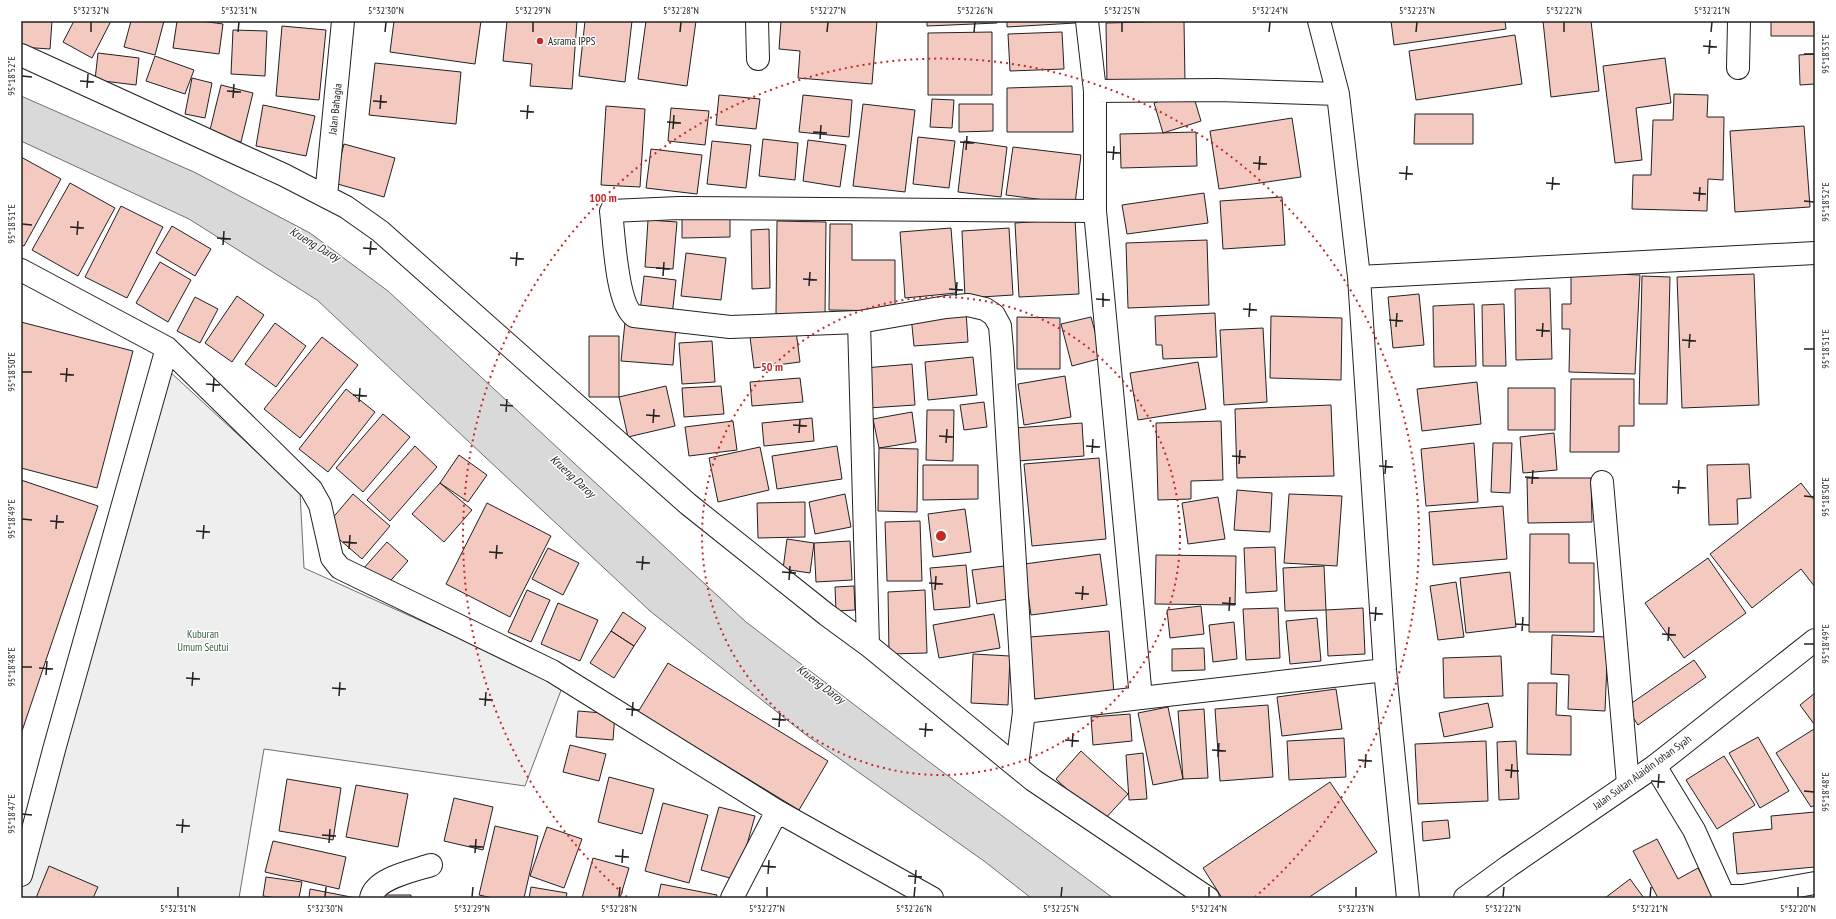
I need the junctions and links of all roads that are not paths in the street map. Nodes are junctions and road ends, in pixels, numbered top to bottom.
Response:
1 (343, 21) edge
2 (758, 21) edge
3 (1088, 21) edge
4 (1319, 21) edge
5 (1739, 21) edge
6 (21, 55) edge
7 (758, 59) dead end
8 (1738, 68) dead end
9 (1095, 91) junction
10 (1338, 94) junction
11 (326, 196) junction
12 (1095, 211) junction
13 (1815, 253) edge
14 (21, 270) edge
15 (1360, 277) junction
16 (859, 322) junction
17 (167, 348) junction
18 (1602, 482) dead end
19 (1815, 640) edge
20 (868, 645) junction
21 (1384, 670) junction
22 (1141, 698) junction
23 (1024, 712) junction
24 (1017, 766) junction
25 (1655, 766) junction
26 (1628, 784) junction
27 (777, 810) junction
28 (431, 866) dead end
29 (21, 875) edge
30 (1815, 883) edge
31 (370, 898) edge
32 (732, 898) edge
33 (932, 898) edge
34 (1208, 898) edge
35 (1408, 898) edge
36 (1465, 898) edge

1 - 11 street, Jalan Bahagia
2 - 7 street
3 - 9 street
4 - 10 street
5 - 8 street
6 - 11 street
9 - 10 street
9 - 12 street
10 - 15 street
11 - 20 street
12 - 16 street
12 - 22 street
13 - 15 street
14 - 17 street
15 - 21 street
16 - 20 street
16 - 23 street
17 - 27 street
17 - 29 street
18 - 26 street
19 - 25 street, Jalan Sultan Alaidin Johan Syah
20 - 24 street
21 - 22 street
21 - 35 street
22 - 23 street
23 - 24 street
24 - 34 street
25 - 26 street, Jalan Sultan Alaidin Johan Syah
25 - 30 street
26 - 36 street, Jalan Sultan Alaidin Johan Syah
27 - 32 street
27 - 33 street
28 - 31 street

